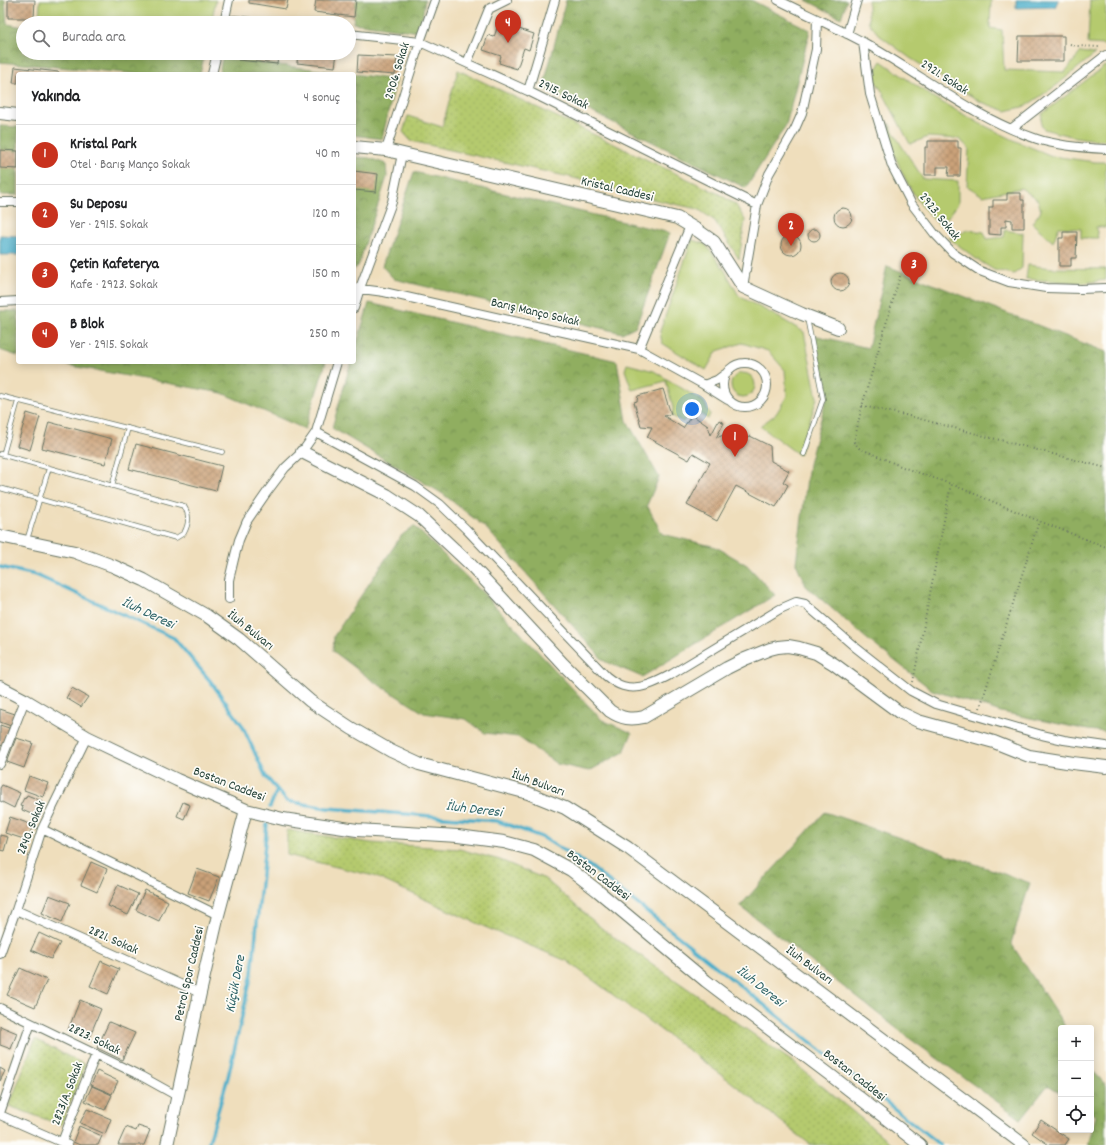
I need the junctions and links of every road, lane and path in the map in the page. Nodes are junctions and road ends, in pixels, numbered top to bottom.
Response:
1 (230, 0) edge
2 (435, 0) edge
3 (507, 0) edge
4 (555, 0) edge
5 (778, 0) edge
6 (857, 0) edge
7 (225, 16) edge
8 (816, 19) junction
9 (847, 34) junction
10 (356, 35) edge
11 (420, 42) junction
12 (862, 42) junction
13 (1070, 44) dead end
14 (1106, 48) edge
15 (1106, 55) edge
16 (215, 60) edge
17 (467, 63) junction
18 (212, 72) edge
19 (528, 92) junction
20 (0, 113) edge
21 (16, 115) edge
22 (1011, 129) junction
23 (356, 147) edge
24 (1106, 149) edge
25 (386, 150) junction
26 (402, 154) junction
27 (0, 202) edge
28 (16, 202) edge
29 (757, 205) junction
30 (690, 226) junction
31 (900, 276) dead end
32 (743, 287) junction
33 (357, 288) edge
34 (1106, 288) edge
35 (16, 301) edge
36 (0, 302) edge
37 (807, 316) junction
38 (838, 328) dead end
39 (639, 349) junction
40 (336, 364) edge
41 (725, 374) junction
42 (704, 384) junction
43 (0, 396) edge
44 (18, 401) junction
45 (730, 401) junction
46 (862, 406) junction
47 (128, 428) junction
48 (316, 432) junction
49 (222, 452) dead end
50 (302, 452) junction
51 (2, 454) edge
52 (804, 454) dead end
53 (49, 468) junction
54 (1106, 468) edge
55 (951, 484) junction
56 (112, 486) junction
57 (0, 488) edge
58 (40, 499) junction
59 (1039, 521) junction
60 (0, 536) edge
61 (27, 542) junction
62 (1106, 547) edge
63 (229, 599) dead end
64 (0, 687) edge
65 (911, 691) junction
66 (25, 700) junction
67 (977, 717) junction
68 (86, 737) junction
69 (1106, 746) edge
70 (0, 764) edge
71 (1106, 767) edge
72 (246, 810) junction
73 (42, 829) junction
74 (16, 910) junction
75 (218, 915) junction
76 (0, 954) edge
77 (200, 993) junction
78 (0, 1008) edge
79 (31, 1023) junction
80 (96, 1054) junction
81 (177, 1096) junction
82 (0, 1114) edge
83 (63, 1144) edge
84 (167, 1145) edge
85 (920, 1145) edge
86 (1024, 1145) edge

1 - 7 street
2 - 11 street, 2906. Sokak
3 - 17 street
4 - 19 street
5 - 8 street, 2921. Sokak
6 - 9 street
8 - 9 street, 2921. Sokak
8 - 29 street
9 - 12 street, 2921. Sokak
10 - 11 street, 2915. Sokak
11 - 17 street, 2915. Sokak
11 - 25 street, 2906. Sokak
12 - 22 street, 2921. Sokak
12 - 34 street, 2923. Sokak
13 - 14 path
15 - 22 street
16 - 18 street
17 - 19 street, 2915. Sokak
19 - 29 street, 2915. Sokak
20 - 21 street
22 - 24 street, 2921. Sokak
23 - 25 street, Kristal Caddesi
25 - 26 street, Kristal Caddesi
26 - 30 street, Kristal Caddesi
26 - 33 street
27 - 28 street
29 - 32 street
30 - 32 street, Kristal Caddesi
30 - 39 street
31 - 46 path
32 - 37 street
33 - 39 street, Barış Manço Sokak
35 - 36 street
37 - 38 street
37 - 52 lane
39 - 42 street, Barış Manço Sokak
40 - 48 street
41 - 42 street
41 - 45 street
41 - 45 street
42 - 45 street, Barış Manço Sokak
43 - 44 lane
44 - 47 lane
44 - 51 lane
46 - 54 path
46 - 55 path
47 - 49 lane
47 - 56 lane
48 - 50 street
48 - 65 street
50 - 63 street
50 - 71 street
51 - 53 lane
53 - 56 lane
53 - 58 lane
55 - 59 path
55 - 65 path
56 - 58 lane
57 - 58 lane
58 - 61 lane
59 - 62 path
59 - 67 path
60 - 61 street, İluh Bulvarı
61 - 86 street, İluh Bulvarı
64 - 66 street, Bostan Caddesi
65 - 67 street
66 - 68 street, Bostan Caddesi
66 - 70 street
67 - 69 street
68 - 72 street, Bostan Caddesi
68 - 73 street, 2840. Sokak
72 - 75 street, Petrol Spor Caddesi
72 - 85 street, Bostan Caddesi
73 - 74 street, 2840. Sokak
73 - 75 street
74 - 76 street, 2840. Sokak
74 - 77 street, 2821. Sokak
75 - 77 street, Petrol Spor Caddesi
77 - 81 street, Petrol Spor Caddesi
78 - 79 street, 2823. Sokak
79 - 80 street, 2823. Sokak
79 - 82 street
80 - 81 street, 2823. Sokak
80 - 83 street, 2823/A. Sokak
81 - 84 street, Petrol Spor Caddesi
82 - 83 street

